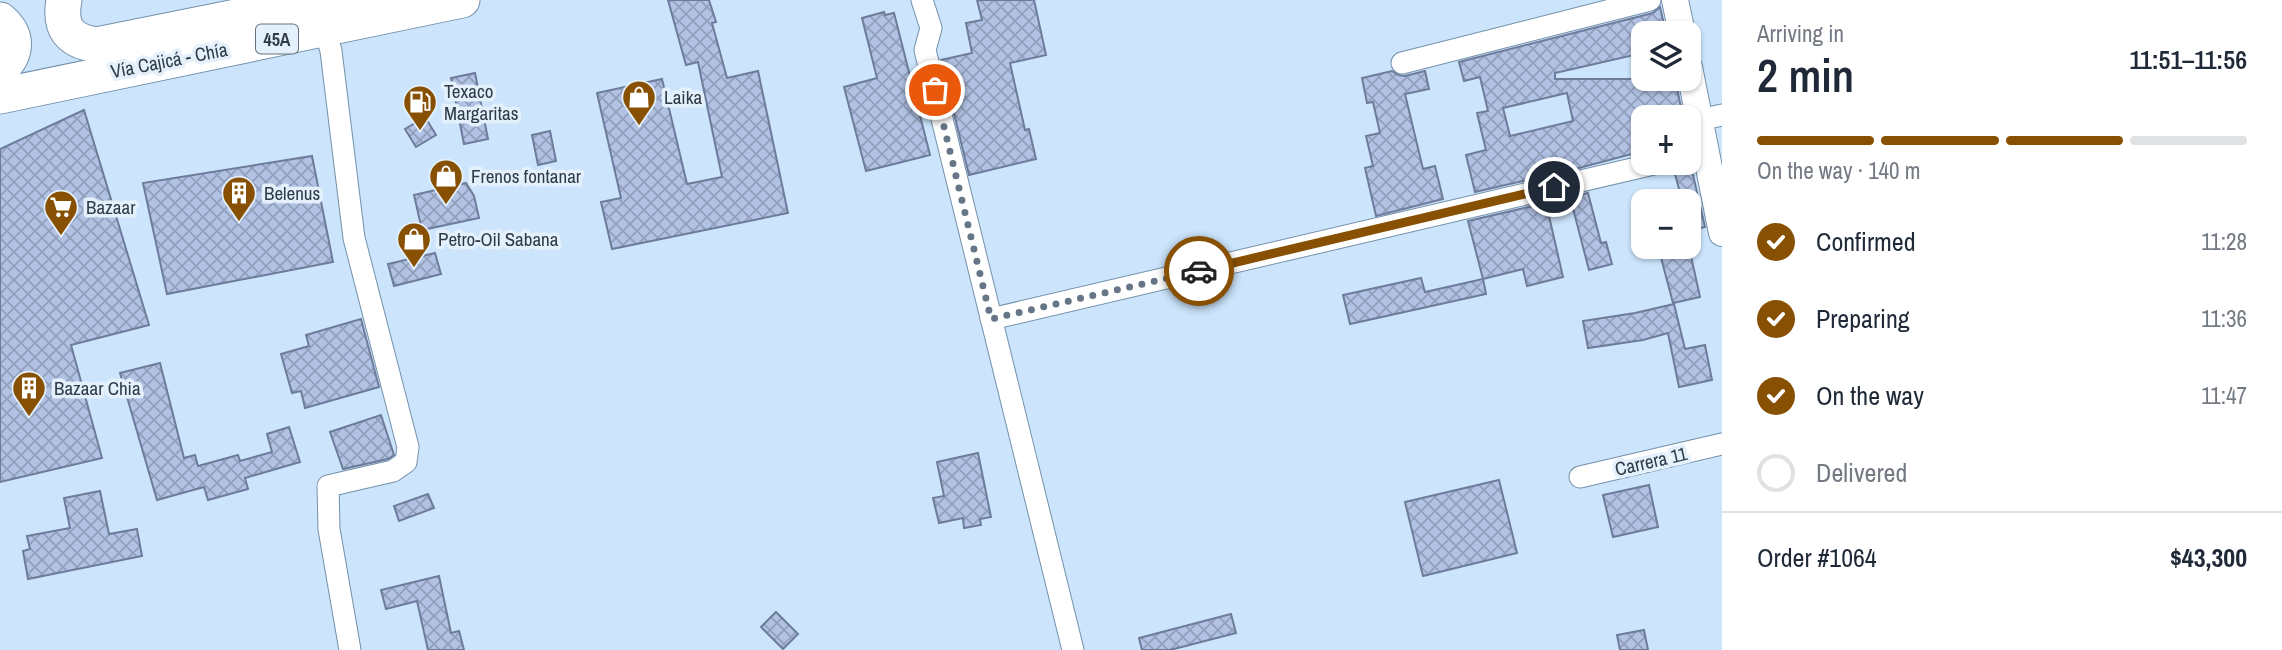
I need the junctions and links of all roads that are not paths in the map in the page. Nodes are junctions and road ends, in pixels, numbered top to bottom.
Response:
1 (64, 0) edge
2 (363, 0) edge
3 (461, 0) edge
4 (922, 0) edge
5 (1650, 0) edge
6 (1675, 0) edge
7 (414, 10) junction
8 (0, 20) edge
9 (1679, 21) edge
10 (326, 29) junction
11 (1402, 63) dead end
12 (0, 71) edge
13 (1700, 91) edge
14 (0, 96) edge
15 (1711, 117) edge
16 (1701, 143) edge
17 (1701, 167) edge
18 (1631, 169) edge
19 (1722, 233) edge
20 (991, 319) junction
21 (1722, 444) edge
22 (1580, 477) dead end
23 (350, 650) edge
24 (1073, 650) edge

1 - 2 highway
2 - 7 highway
3 - 7 highway, Vía Cajicá - Chía / 45A
4 - 20 street
5 - 11 street
6 - 9 street
7 - 10 highway, Vía Cajicá - Chía / 45A
8 - 12 highway
10 - 14 highway, Vía Cajicá - Chía / 45A
10 - 23 street
13 - 15 street
15 - 16 street
17 - 19 street
18 - 20 street
20 - 24 street
21 - 22 street, Carrera 11

